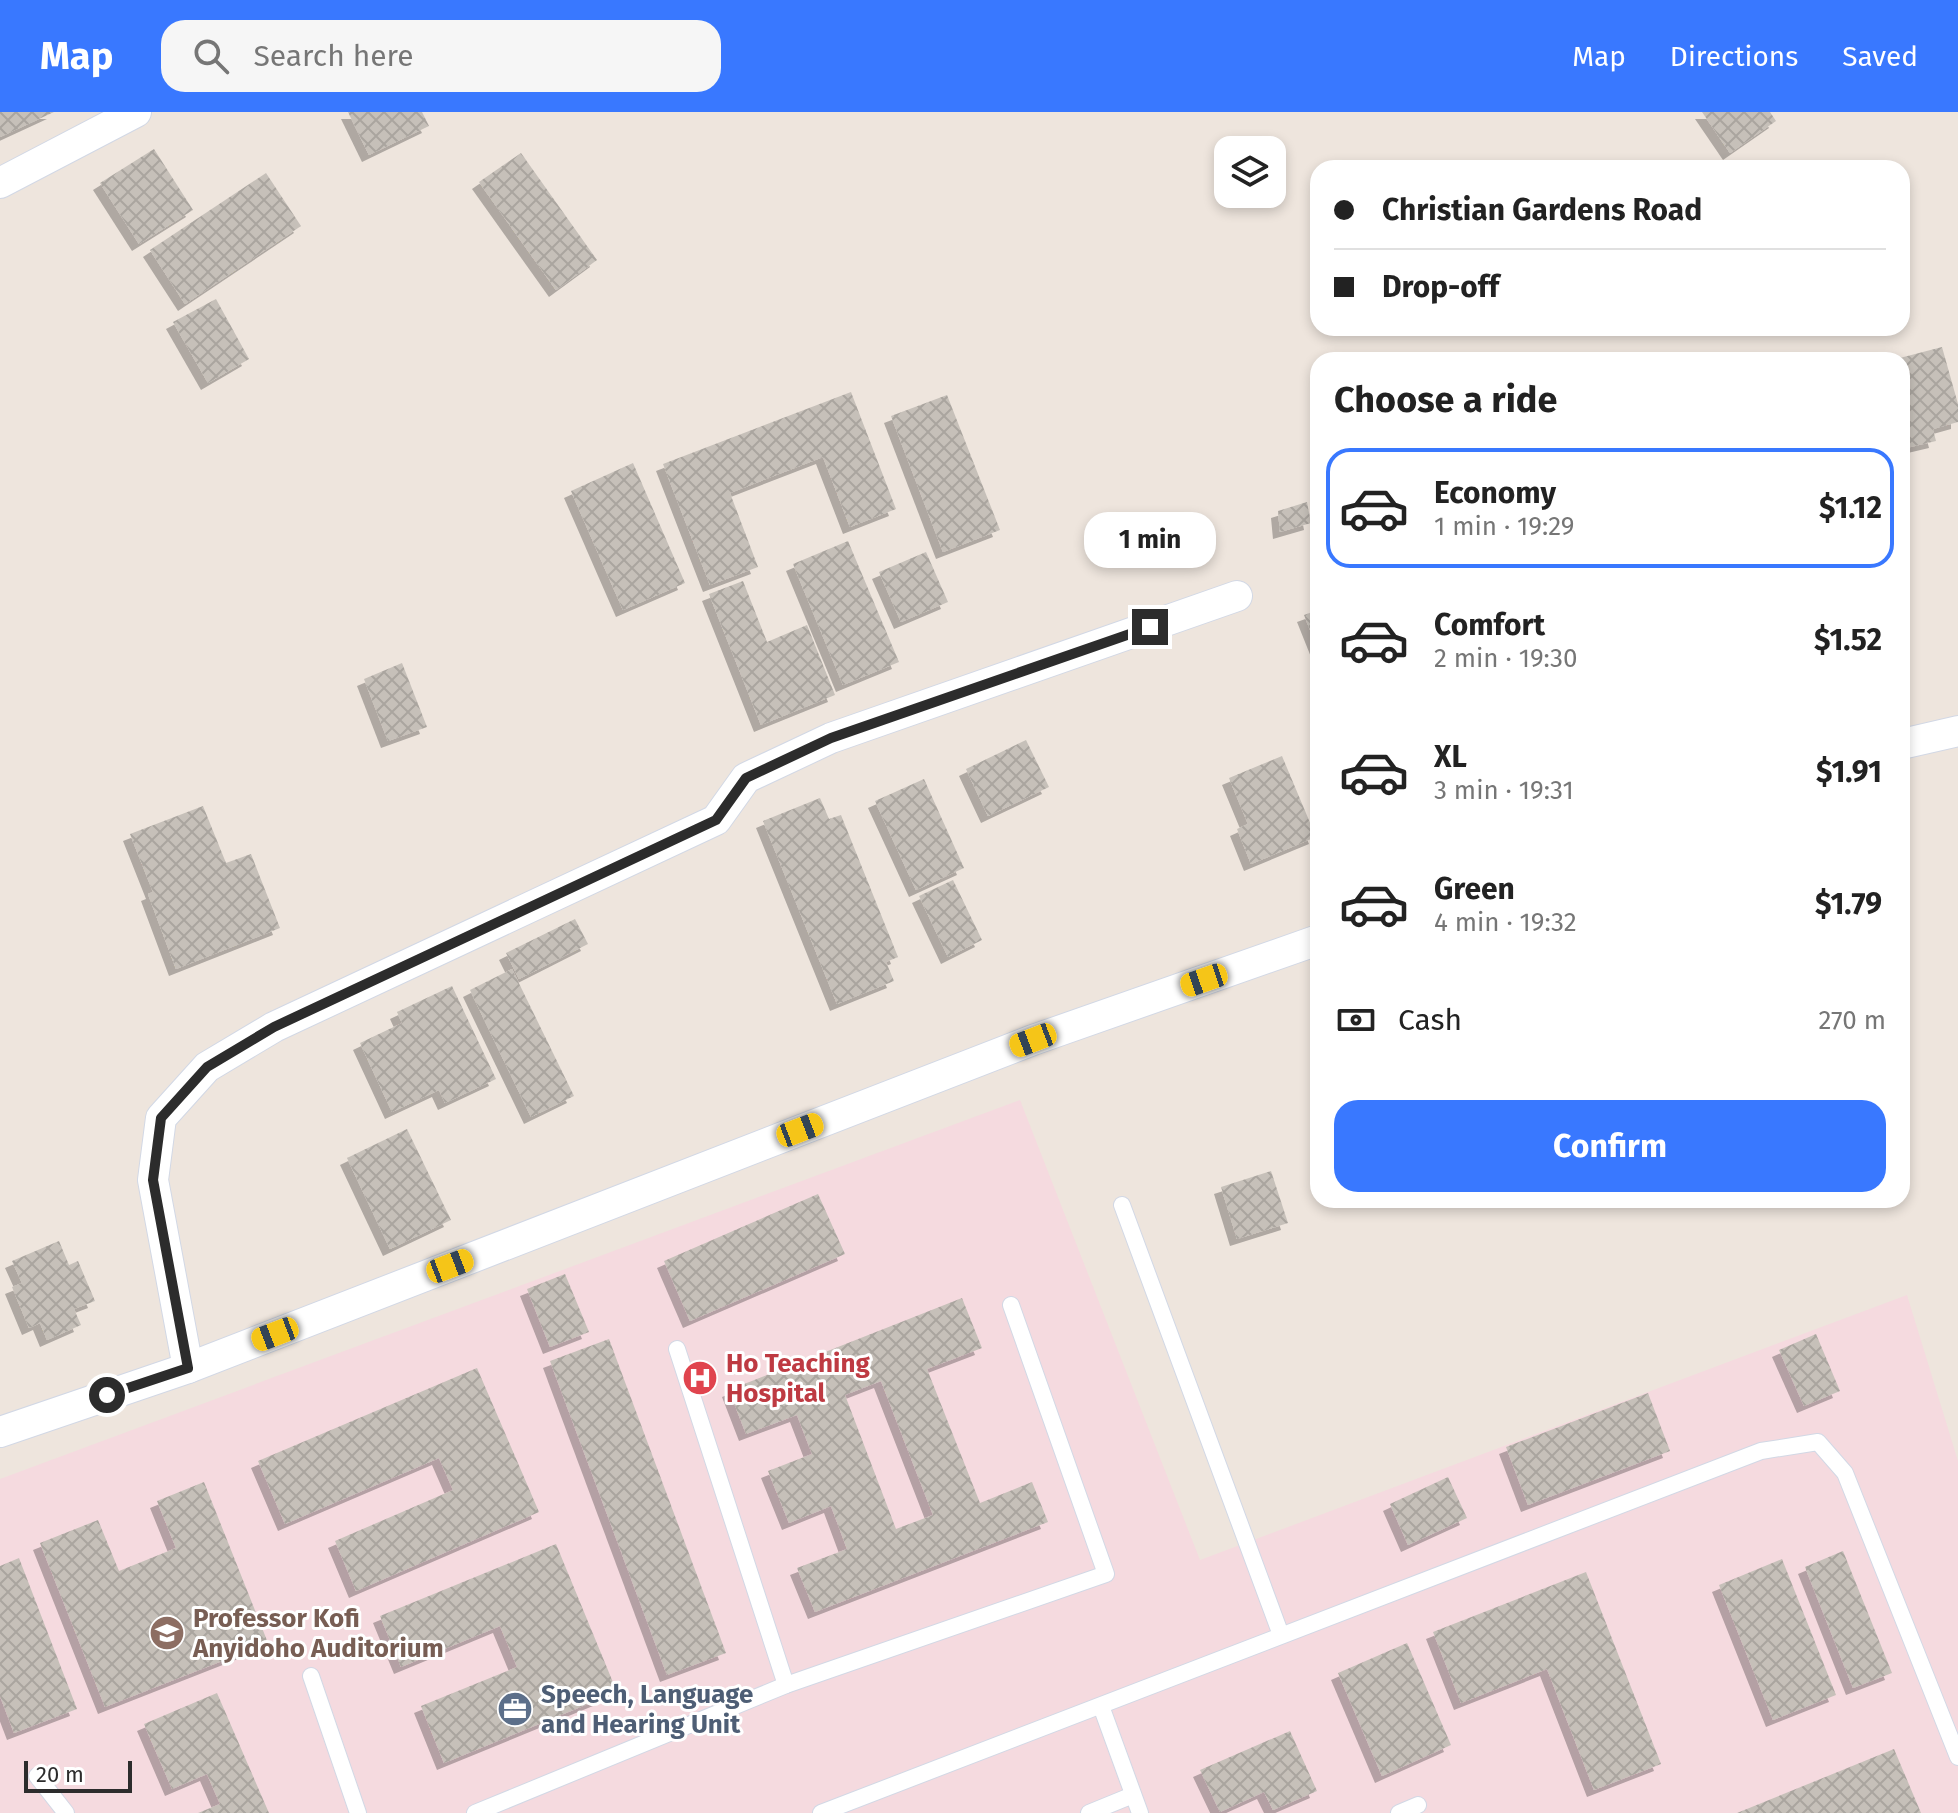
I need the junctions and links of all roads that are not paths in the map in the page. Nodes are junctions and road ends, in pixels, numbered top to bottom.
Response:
1 (136, 112) edge
2 (0, 183) edge
3 (1237, 596) dead end
4 (1958, 731) edge
5 (1910, 742) edge
6 (1310, 943) edge
7 (1122, 1205) dead end
8 (1011, 1305) dead end
9 (677, 1349) dead end
10 (188, 1368) junction
11 (0, 1432) edge
12 (1281, 1635) junction
13 (311, 1676) dead end
14 (786, 1685) junction
15 (1101, 1706) junction
16 (1958, 1757) edge
17 (37, 1776) dead end
18 (1133, 1795) junction
19 (1418, 1805) dead end
20 (66, 1813) edge
21 (358, 1813) edge
22 (475, 1813) edge
23 (821, 1813) edge
24 (1089, 1813) edge
25 (1140, 1813) edge
26 (1399, 1813) edge

1 - 2 street
3 - 10 street
4 - 5 street
6 - 10 street
7 - 12 lane
8 - 14 lane
9 - 14 lane
10 - 11 street
12 - 15 lane
12 - 16 lane
13 - 21 lane
14 - 22 lane
15 - 18 lane
15 - 23 lane
17 - 20 lane
18 - 24 lane
18 - 25 lane
19 - 26 lane

